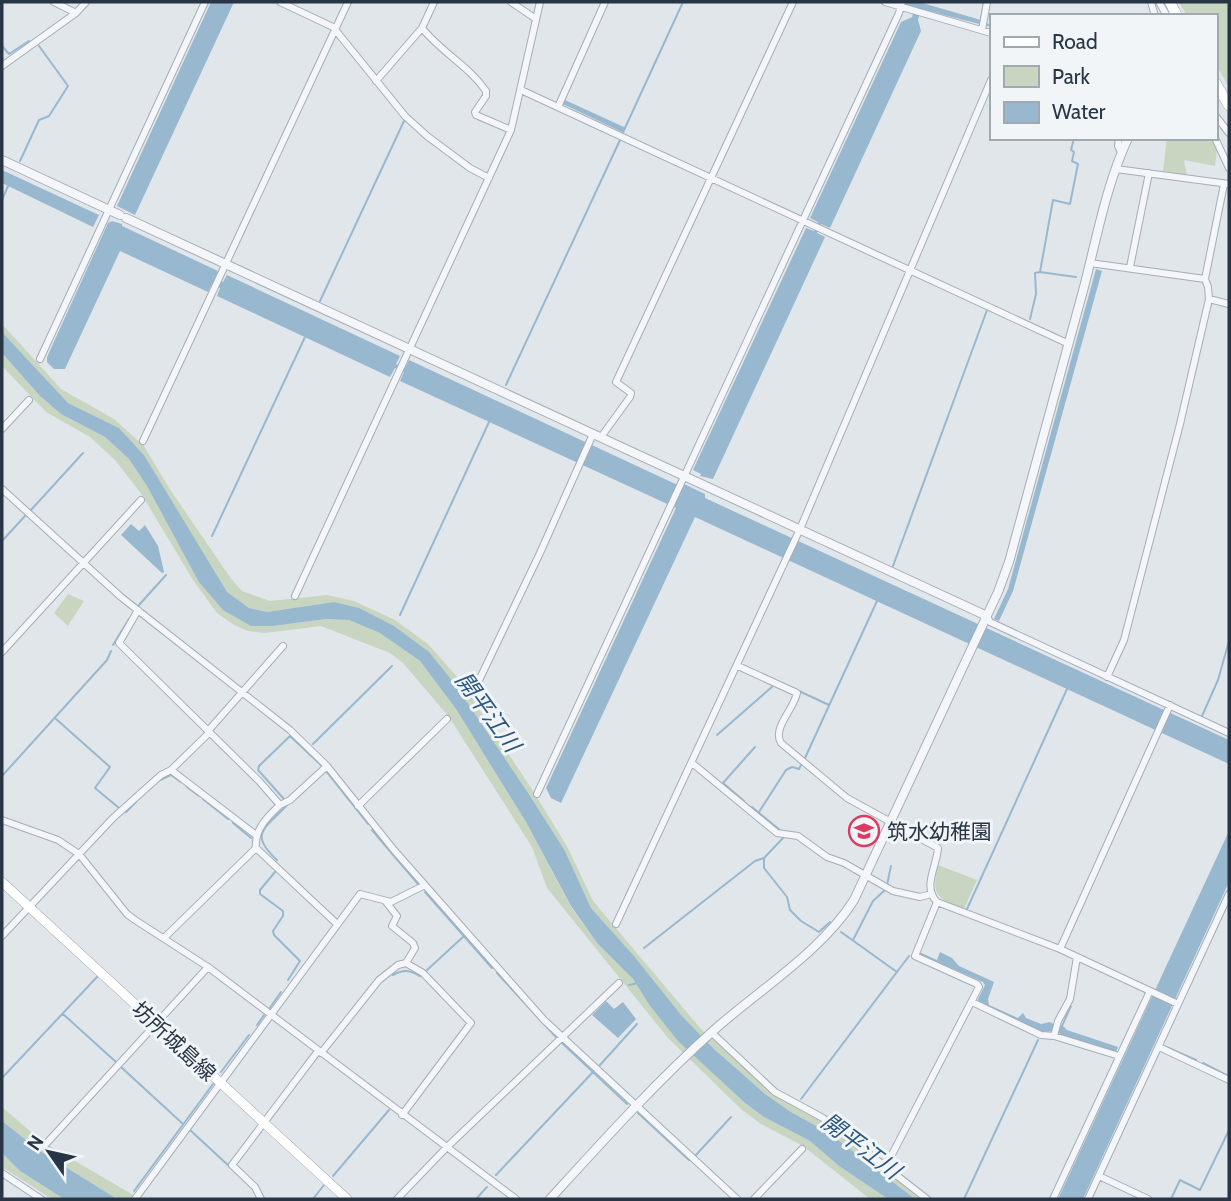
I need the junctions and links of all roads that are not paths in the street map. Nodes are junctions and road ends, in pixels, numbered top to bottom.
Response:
1 (54, 2) edge
2 (86, 2) edge
3 (205, 2) edge
4 (280, 2) edge
5 (348, 2) edge
6 (434, 2) edge
7 (511, 2) edge
8 (540, 2) edge
9 (605, 2) edge
10 (793, 2) edge
11 (885, 2) edge
12 (987, 2) edge
13 (901, 4) edge
14 (76, 13) junction
15 (536, 19) junction
16 (422, 28) junction
17 (334, 29) junction
18 (982, 30) junction
19 (990, 33) edge
20 (2, 66) edge
21 (376, 81) junction
22 (990, 82) edge
23 (1217, 85) edge
24 (521, 90) junction
25 (1229, 106) edge
26 (558, 107) junction
27 (1217, 118) edge
28 (511, 130) junction
29 (1229, 133) edge
30 (1119, 140) edge
31 (1127, 140) edge
32 (1216, 140) edge
33 (1121, 152) junction
34 (2, 160) edge
35 (1229, 168) edge
36 (1116, 169) junction
37 (1149, 173) junction
38 (489, 178) junction
39 (711, 179) junction
40 (1226, 184) edge
41 (109, 210) junction
42 (803, 220) junction
43 (1090, 263) junction
44 (227, 264) junction
45 (1130, 267) junction
46 (910, 270) junction
47 (1205, 279) junction
48 (1209, 299) junction
49 (1229, 304) edge
50 (1069, 344) junction
51 (409, 348) junction
52 (40, 359) dead end
53 (29, 400) dead end
54 (2, 429) edge
55 (594, 438) junction
56 (143, 441) dead end
57 (684, 476) junction
58 (2, 489) edge
59 (141, 500) dead end
60 (798, 533) junction
61 (83, 563) junction
62 (295, 596) dead end
63 (138, 610) junction
64 (986, 621) junction
65 (283, 646) dead end
66 (2, 652) edge
67 (738, 666) junction
68 (1108, 677) junction
69 (241, 692) junction
70 (472, 695) dead end
71 (1169, 708) junction
72 (447, 719) dead end
73 (209, 732) junction
74 (1229, 733) edge
75 (692, 762) junction
76 (327, 766) junction
77 (171, 770) junction
78 (537, 794) dead end
79 (280, 805) junction
80 (358, 806) junction
81 (2, 820) edge
82 (891, 822) junction
83 (256, 835) junction
84 (256, 848) junction
85 (79, 854) junction
86 (866, 875) junction
87 (2, 882) edge
88 (425, 885) junction
89 (931, 894) junction
90 (1229, 894) edge
91 (386, 902) junction
92 (937, 902) junction
93 (29, 907) junction
94 (337, 923) junction
95 (616, 924) dead end
96 (2, 936) edge
97 (164, 938) junction
98 (1060, 949) junction
99 (1077, 957) junction
100 (406, 963) junction
101 (208, 967) junction
102 (619, 983) dead end
103 (1150, 990) junction
104 (972, 1002) junction
105 (1178, 1004) junction
106 (270, 1014) junction
107 (156, 1024) junction
108 (710, 1034) junction
109 (1054, 1035) junction
110 (561, 1037) junction
111 (1159, 1047) junction
112 (320, 1052) junction
113 (1119, 1056) junction
114 (1229, 1080) edge
115 (220, 1082) junction
116 (635, 1106) junction
117 (402, 1115) junction
118 (264, 1123) junction
119 (44, 1146) dead end
120 (446, 1148) junction
121 (802, 1149) dead end
122 (886, 1166) junction
123 (2, 1173) edge
124 (1098, 1176) junction
125 (41, 1199) edge
126 (135, 1199) edge
127 (261, 1199) edge
128 (347, 1199) edge
129 (397, 1199) edge
130 (516, 1199) edge
131 (550, 1199) edge
132 (737, 1199) edge
133 (754, 1199) edge
134 (927, 1199) edge
135 (1053, 1199) edge
136 (1088, 1199) edge
137 (1148, 1199) edge

1 - 14 street
2 - 14 street
3 - 41 street
4 - 17 street
5 - 17 street
6 - 16 street
7 - 15 street
8 - 15 street
9 - 26 street
10 - 39 street
11 - 13 street
12 - 18 street
13 - 18 street
13 - 42 street
14 - 20 street
15 - 24 street
16 - 21 street
16 - 28 street
17 - 21 street
17 - 44 street
18 - 19 street
21 - 38 street
22 - 46 street
23 - 25 main road
24 - 26 street
24 - 28 street
26 - 39 street
27 - 29 street
28 - 38 street
30 - 33 street
31 - 33 street
32 - 35 street
33 - 36 street
34 - 41 street
36 - 37 street
36 - 43 street
37 - 40 street
37 - 45 street
38 - 51 street
39 - 42 street
39 - 55 street
40 - 47 street
41 - 44 street
41 - 52 street
42 - 46 street
42 - 57 street
43 - 45 street
43 - 50 street
44 - 51 street
44 - 56 street
45 - 47 street
46 - 50 street
46 - 60 street
47 - 48 street
48 - 49 street
48 - 68 street
50 - 64 street
51 - 55 street
51 - 62 street
53 - 54 street
55 - 57 street
55 - 70 street
57 - 60 street
57 - 78 street
58 - 61 street
59 - 61 street
60 - 64 street
60 - 67 street
61 - 63 street
61 - 66 street
63 - 69 street
63 - 73 street
64 - 68 street
64 - 82 street
65 - 69 street
67 - 75 street
67 - 82 street
68 - 71 street
69 - 73 street
69 - 76 street
71 - 74 street
71 - 98 street
72 - 80 street
73 - 77 street
73 - 79 street
75 - 86 street
75 - 95 street
76 - 79 street
76 - 80 street
77 - 83 street
77 - 85 street
79 - 83 street
80 - 88 street
81 - 85 street
82 - 86 street
82 - 89 street
83 - 84 street
84 - 94 street
84 - 97 street
85 - 93 street
85 - 97 street
86 - 89 street
86 - 108 street
87 - 93 main road, 坊所城島線
88 - 91 street
88 - 110 street
89 - 92 street
90 - 105 street
91 - 94 street
91 - 100 street
92 - 98 street
92 - 104 street
93 - 96 street
93 - 107 main road, 坊所城島線
94 - 106 street
97 - 101 street
98 - 99 street
99 - 103 street
99 - 109 street
100 - 112 street
100 - 117 street
101 - 106 street
101 - 107 street
102 - 110 street
103 - 105 street
103 - 113 street
104 - 109 street
104 - 122 street
105 - 111 street
106 - 112 street
106 - 115 street
107 - 115 main road, 坊所城島線
107 - 119 street
108 - 116 street
108 - 122 street
109 - 113 street
110 - 116 street
110 - 120 street
111 - 114 street
111 - 124 street
112 - 117 street
112 - 118 street
113 - 135 street
115 - 118 main road, 坊所城島線
115 - 126 street
116 - 131 street
116 - 132 street
117 - 120 street
118 - 127 street
118 - 128 main road, 坊所城島線
120 - 129 street
120 - 130 street
121 - 133 street
122 - 134 street
123 - 125 street
124 - 136 street
124 - 137 street

